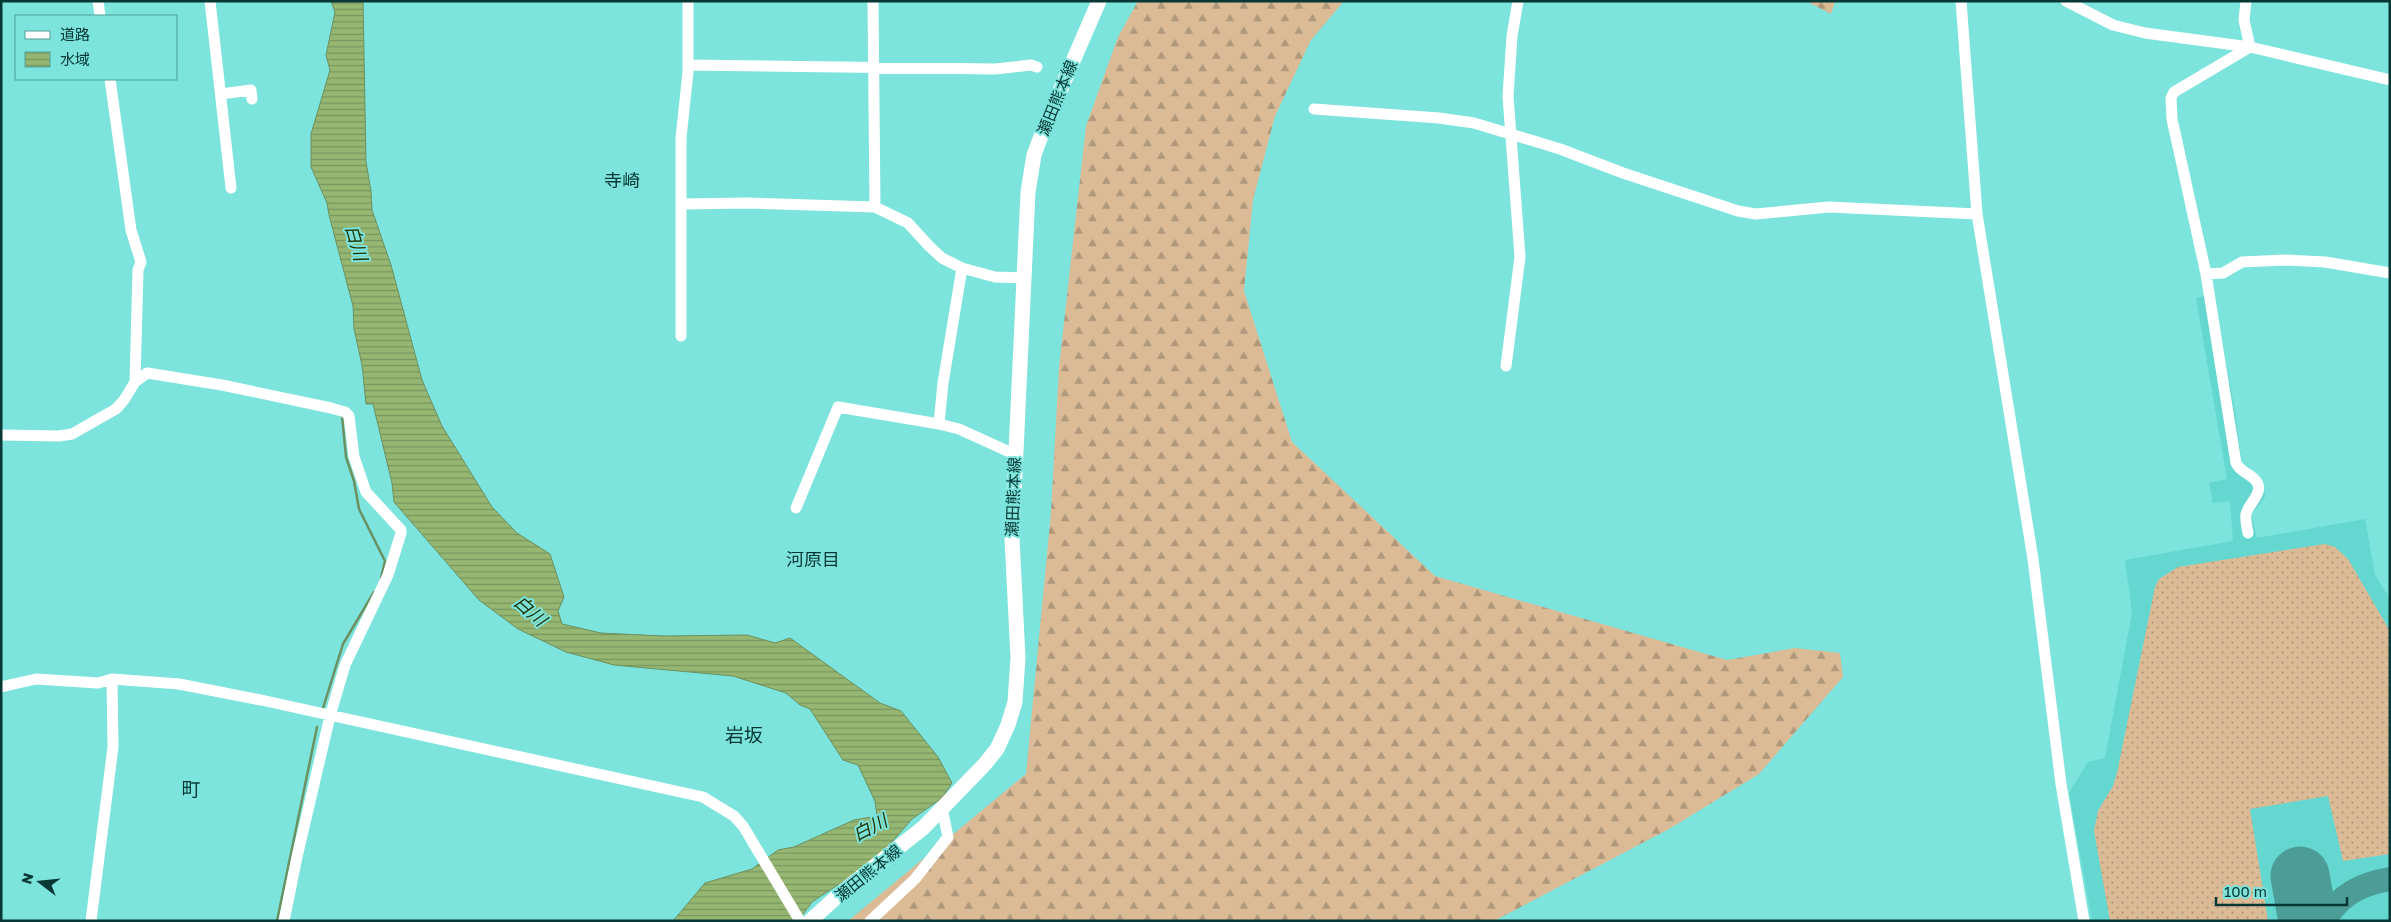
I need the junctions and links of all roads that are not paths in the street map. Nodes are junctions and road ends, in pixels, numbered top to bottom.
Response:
1 (98, 1) edge
2 (210, 1) edge
3 (688, 1) edge
4 (873, 1) edge
5 (1099, 1) edge
6 (1518, 1) edge
7 (1961, 1) edge
8 (2066, 1) edge
9 (2246, 1) edge
10 (100, 15) edge
11 (2250, 47) junction
12 (688, 65) junction
13 (1037, 67) dead end
14 (873, 68) junction
15 (110, 80) edge
16 (2390, 80) edge
17 (221, 94) junction
18 (252, 99) dead end
19 (1314, 109) dead end
20 (1510, 133) junction
21 (231, 188) dead end
22 (682, 204) junction
23 (875, 207) junction
24 (1976, 214) junction
25 (962, 268) junction
26 (2390, 273) edge
27 (2206, 274) junction
28 (1023, 278) junction
29 (681, 336) dead end
30 (1506, 366) dead end
31 (135, 382) junction
32 (939, 424) junction
33 (1, 435) edge
34 (1014, 454) junction
35 (796, 508) dead end
36 (2248, 533) dead end
37 (112, 679) junction
38 (1, 687) edge
39 (330, 716) junction
40 (942, 808) junction
41 (90, 921) edge
42 (284, 921) edge
43 (800, 921) edge
44 (810, 921) edge
45 (870, 921) edge
46 (2084, 921) edge

1 - 10 street
2 - 17 street
3 - 12 street
4 - 14 street
5 - 28 main road, 瀬田熊本線
6 - 20 street
7 - 24 street
8 - 11 street
9 - 11 street
11 - 16 street
11 - 27 street
12 - 14 street
12 - 22 street
13 - 14 street
14 - 23 street
15 - 31 street
17 - 18 street
17 - 21 street
19 - 20 street
20 - 24 street
20 - 30 street
22 - 23 street
22 - 29 street
23 - 25 street
24 - 46 street
25 - 28 street
25 - 32 street
26 - 27 street
27 - 36 street
28 - 34 main road, 瀬田熊本線
31 - 33 street
31 - 39 street
32 - 34 street
32 - 35 street
34 - 40 main road, 瀬田熊本線
37 - 38 street
37 - 39 street
37 - 41 street
39 - 42 street
39 - 43 street
40 - 44 main road, 瀬田熊本線
40 - 45 street

